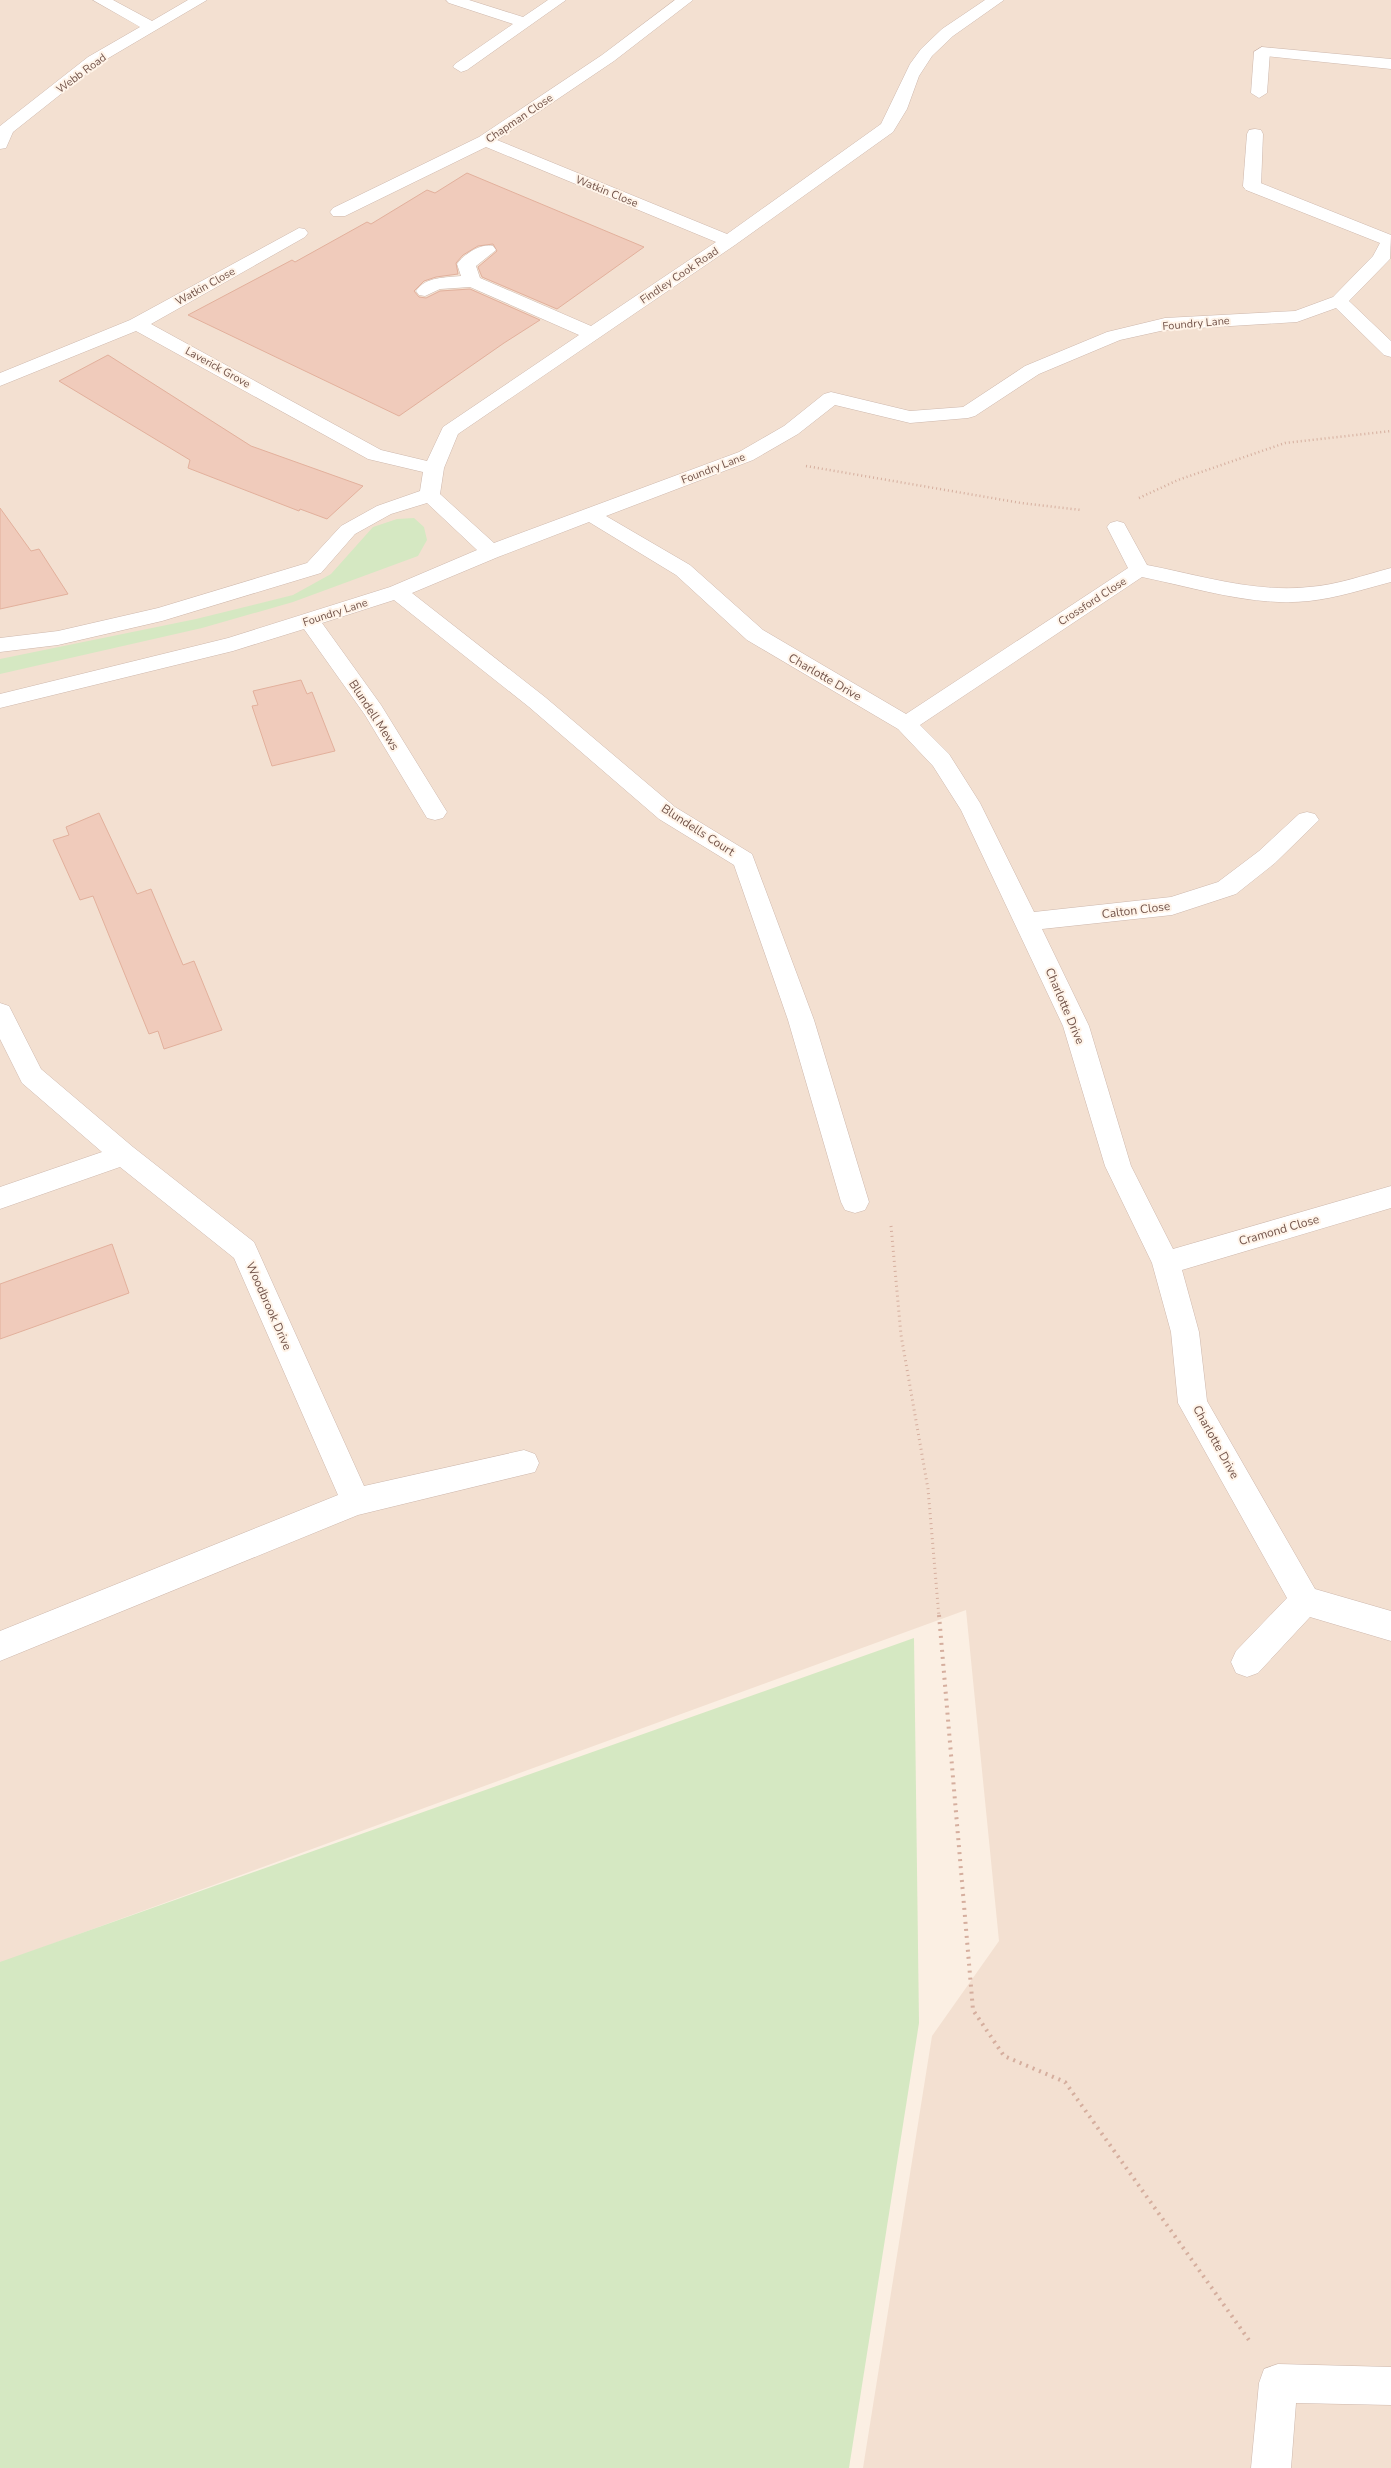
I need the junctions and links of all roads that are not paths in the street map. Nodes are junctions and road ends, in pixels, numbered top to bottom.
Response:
1 (101, 0) edge
2 (199, 0) edge
3 (454, 0) edge
4 (558, 0) edge
5 (685, 0) edge
6 (994, 0) edge
7 (524, 23) junction
8 (152, 27) junction
9 (1391, 64) edge
10 (461, 67) dead end
11 (1259, 94) dead end
12 (1255, 134) dead end
13 (2, 135) edge
14 (485, 141) junction
15 (339, 212) dead end
16 (299, 233) dead end
17 (729, 241) junction
18 (1391, 241) edge
19 (487, 250) dead end
20 (472, 281) junction
21 (425, 291) dead end
22 (1339, 301) junction
23 (136, 324) junction
24 (593, 334) junction
25 (1391, 351) edge
26 (0, 380) edge
27 (434, 468) junction
28 (430, 495) junction
29 (589, 514) junction
30 (1117, 527) dead end
31 (491, 552) junction
32 (1139, 570) junction
33 (1391, 575) edge
34 (397, 592) junction
35 (309, 621) junction
36 (0, 645) edge
37 (0, 701) edge
38 (906, 724) junction
39 (435, 812) dead end
40 (1307, 820) dead end
41 (1028, 922) junction
42 (0, 1013) edge
43 (124, 1155) junction
44 (1391, 1197) edge
45 (0, 1198) edge
46 (855, 1202) dead end
47 (1166, 1263) junction
48 (524, 1463) dead end
49 (356, 1502) junction
50 (1305, 1601) junction
51 (1391, 1626) edge
52 (0, 1646) edge
53 (1247, 1662) dead end
54 (1391, 2386) edge
55 (1271, 2468) edge

1 - 8 street
2 - 8 street, Webb Road
3 - 7 street
4 - 7 street
5 - 14 street, Chapman Close
6 - 17 street, Findley Cook Road
7 - 10 street
8 - 13 street, Webb Road
9 - 11 street
12 - 18 street
14 - 15 street, Chapman Close
14 - 17 street, Watkin Close
16 - 23 street, Watkin Close
17 - 24 street, Findley Cook Road
18 - 22 street, Foundry Lane
19 - 20 street
20 - 21 street
20 - 24 street
22 - 25 street
22 - 29 street, Foundry Lane
23 - 26 street
23 - 27 street, Laverick Grove
24 - 27 street, Findley Cook Road
27 - 28 street, Findley Cook Road
28 - 31 street
28 - 36 street
29 - 31 street, Foundry Lane
29 - 38 street, Charlotte Drive
30 - 32 street
31 - 34 street, Foundry Lane
32 - 33 street, Crossford Close
32 - 38 street, Crossford Close
34 - 35 street, Foundry Lane
34 - 46 street, Blundells Court
35 - 37 street, Foundry Lane
35 - 39 street, Blundell Mews
38 - 41 street, Charlotte Drive
40 - 41 street, Calton Close
41 - 47 street, Charlotte Drive
42 - 43 street, Woodbrook Drive
43 - 45 street
43 - 49 street, Woodbrook Drive
44 - 47 street, Cramond Close
47 - 50 street, Charlotte Drive
48 - 49 street
49 - 52 street
50 - 51 street
50 - 53 street
54 - 55 street

